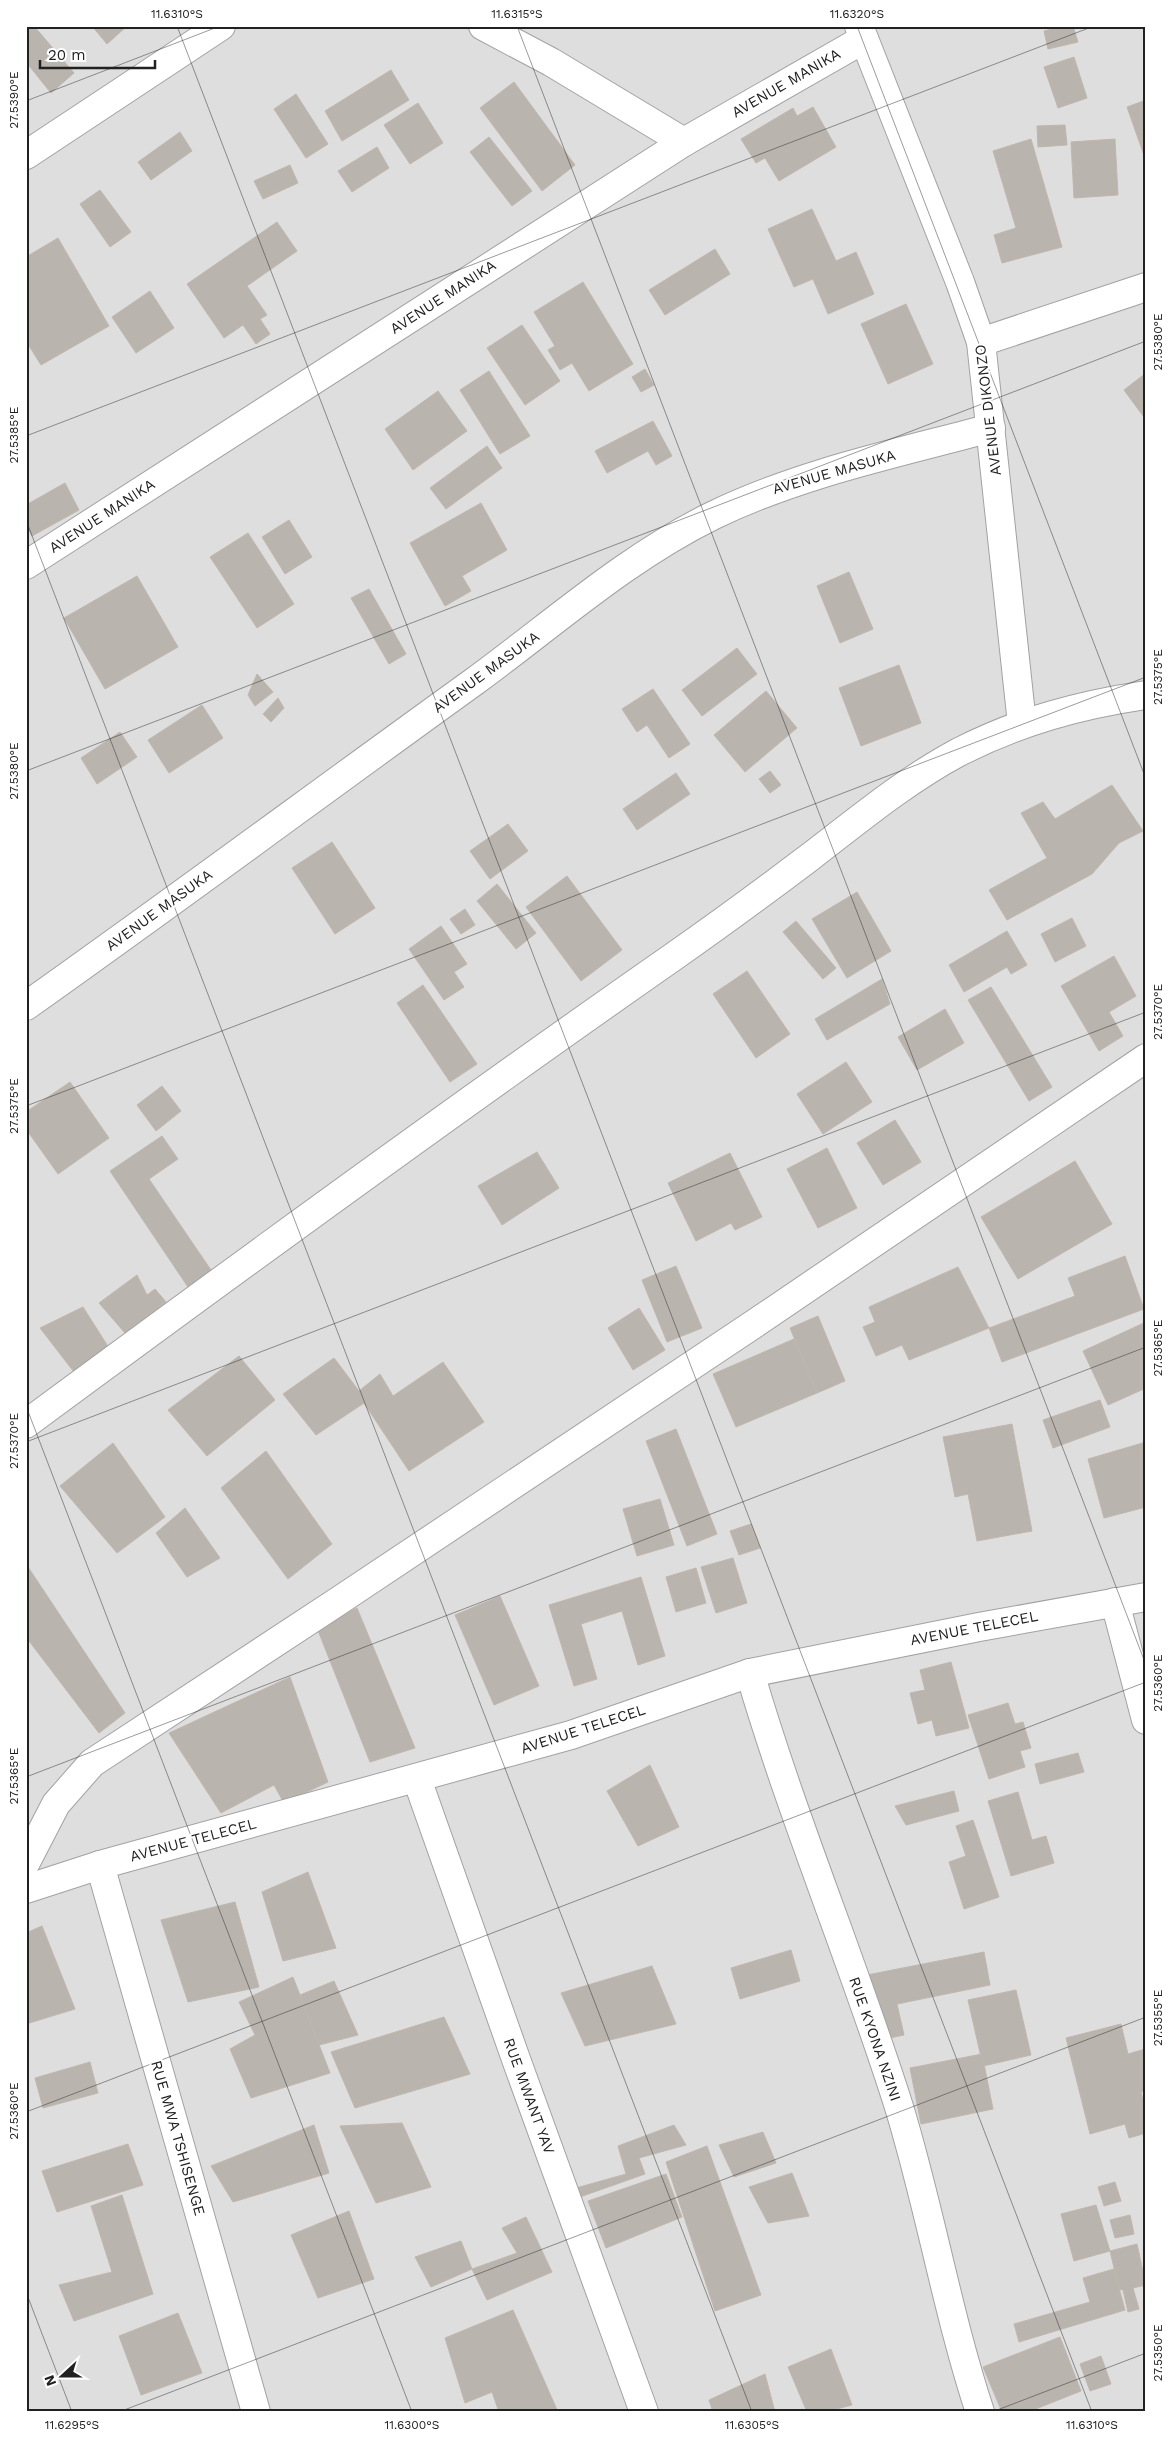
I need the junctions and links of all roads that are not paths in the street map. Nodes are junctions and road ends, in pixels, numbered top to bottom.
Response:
1 (221, 26) edge
2 (483, 26) edge
3 (862, 32) edge
4 (684, 142) junction
5 (26, 155) edge
6 (1146, 288) edge
7 (981, 342) junction
8 (991, 428) junction
9 (26, 565) edge
10 (1146, 695) edge
11 (1022, 724) junction
12 (26, 1006) edge
13 (1146, 1058) edge
14 (26, 1424) edge
15 (1146, 1597) edge
16 (1115, 1602) junction
17 (750, 1672) junction
18 (1146, 1720) edge
19 (418, 1779) junction
20 (26, 1862) edge
21 (100, 1865) junction
22 (26, 1889) edge
23 (256, 2412) edge
24 (644, 2412) edge
25 (980, 2412) edge

1 - 5 street
2 - 4 street
3 - 4 street, AVENUE MANIKA
3 - 7 street, AVENUE DIKONZO
4 - 9 street, AVENUE MANIKA
6 - 7 street
7 - 8 street, AVENUE DIKONZO
8 - 11 street, AVENUE DIKONZO
8 - 12 street, AVENUE MASUKA
10 - 11 street
11 - 14 street
13 - 20 street
15 - 16 street, AVENUE TELECEL
16 - 17 street, AVENUE TELECEL
16 - 18 street
17 - 19 street, AVENUE TELECEL
17 - 25 street, RUE KYONA NZINI
19 - 21 street, AVENUE TELECEL
19 - 24 street, RUE MWANT YAV
21 - 22 street, AVENUE TELECEL
21 - 23 street, RUE MWA TSHISENGE

